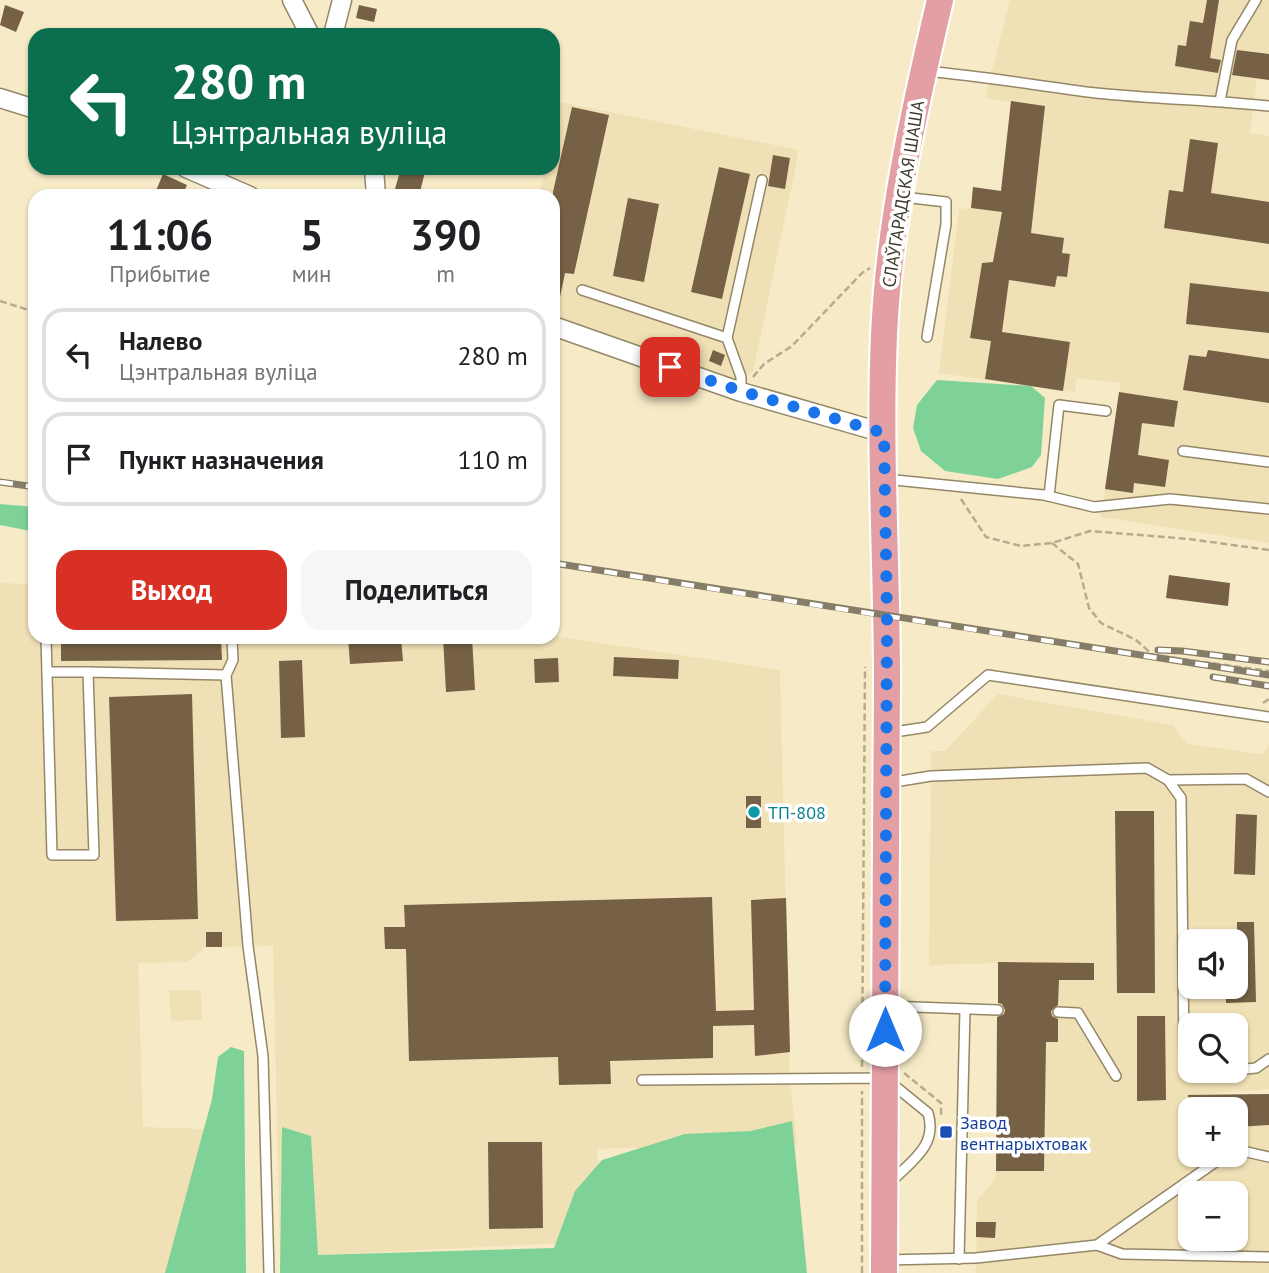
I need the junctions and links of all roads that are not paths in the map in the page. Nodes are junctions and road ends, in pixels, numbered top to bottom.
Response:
1 (292, 0) edge
2 (342, 0) edge
3 (940, 0) edge
4 (1256, 0) edge
5 (306, 28) edge
6 (335, 28) edge
7 (923, 71) junction
8 (0, 98) edge
9 (1220, 100) junction
10 (1269, 106) edge
11 (28, 107) edge
12 (202, 175) edge
13 (762, 180) dead end
14 (234, 189) edge
15 (899, 196) junction
16 (582, 290) dead end
17 (560, 328) edge
18 (927, 337) dead end
19 (727, 338) junction
20 (741, 391) junction
21 (1106, 411) dead end
22 (884, 433) junction
23 (1182, 451) dead end
24 (1269, 462) edge
25 (884, 479) junction
26 (1049, 496) junction
27 (1269, 509) edge
28 (46, 644) edge
29 (232, 644) edge
30 (47, 672) junction
31 (88, 672) junction
32 (226, 675) junction
33 (1269, 717) edge
34 (887, 733) junction
35 (1168, 780) junction
36 (886, 783) junction
37 (1269, 792) edge
38 (885, 1006) junction
39 (965, 1009) junction
40 (998, 1010) dead end
41 (1058, 1012) dead end
42 (1184, 1013) edge
43 (1269, 1059) edge
44 (1248, 1069) edge
45 (1116, 1076) dead end
46 (873, 1079) junction
47 (642, 1080) dead end
48 (1248, 1152) edge
49 (1269, 1157) edge
50 (1208, 1167) edge
51 (883, 1191) junction
52 (1097, 1245) junction
53 (1269, 1257) edge
54 (959, 1259) junction
55 (876, 1269) edge
56 (269, 1273) edge

1 - 5 street
2 - 6 street
3 - 7 main road, СЛАЎГАРАДСКАЯ ШАША
4 - 9 lane
7 - 9 lane
7 - 15 main road, СЛАЎГАРАДСКАЯ ШАША
8 - 11 street
9 - 10 lane
12 - 14 street
13 - 19 lane
15 - 18 lane
15 - 22 main road, СЛАЎГАРАДСКАЯ ШАША
16 - 19 lane
17 - 20 street
19 - 20 lane
20 - 22 street
21 - 26 lane
22 - 25 main road, СЛАЎГАРАДСКАЯ ШАША
23 - 24 lane
25 - 26 lane
25 - 34 main road, СЛАЎГАРАДСКАЯ ШАША
26 - 27 lane
28 - 30 lane
29 - 32 lane
30 - 31 lane
30 - 31 lane
31 - 32 lane
32 - 56 lane
33 - 34 lane
34 - 36 main road, СЛАЎГАРАДСКАЯ ШАША
35 - 36 lane
35 - 37 lane
35 - 42 lane
36 - 38 main road, СЛАЎГАРАДСКАЯ ШАША
38 - 39 lane
38 - 46 main road, СЛАЎГАРАДСКАЯ ШАША
39 - 40 lane
39 - 54 lane
41 - 45 lane
43 - 44 lane
46 - 47 lane
46 - 51 main road, СЛАЎГАРАДСКАЯ ШАША
46 - 51 lane
48 - 49 lane
50 - 52 lane
51 - 55 main road, СЛАЎГАРАДСКАЯ ШАША
52 - 53 lane
52 - 54 lane
54 - 55 lane

